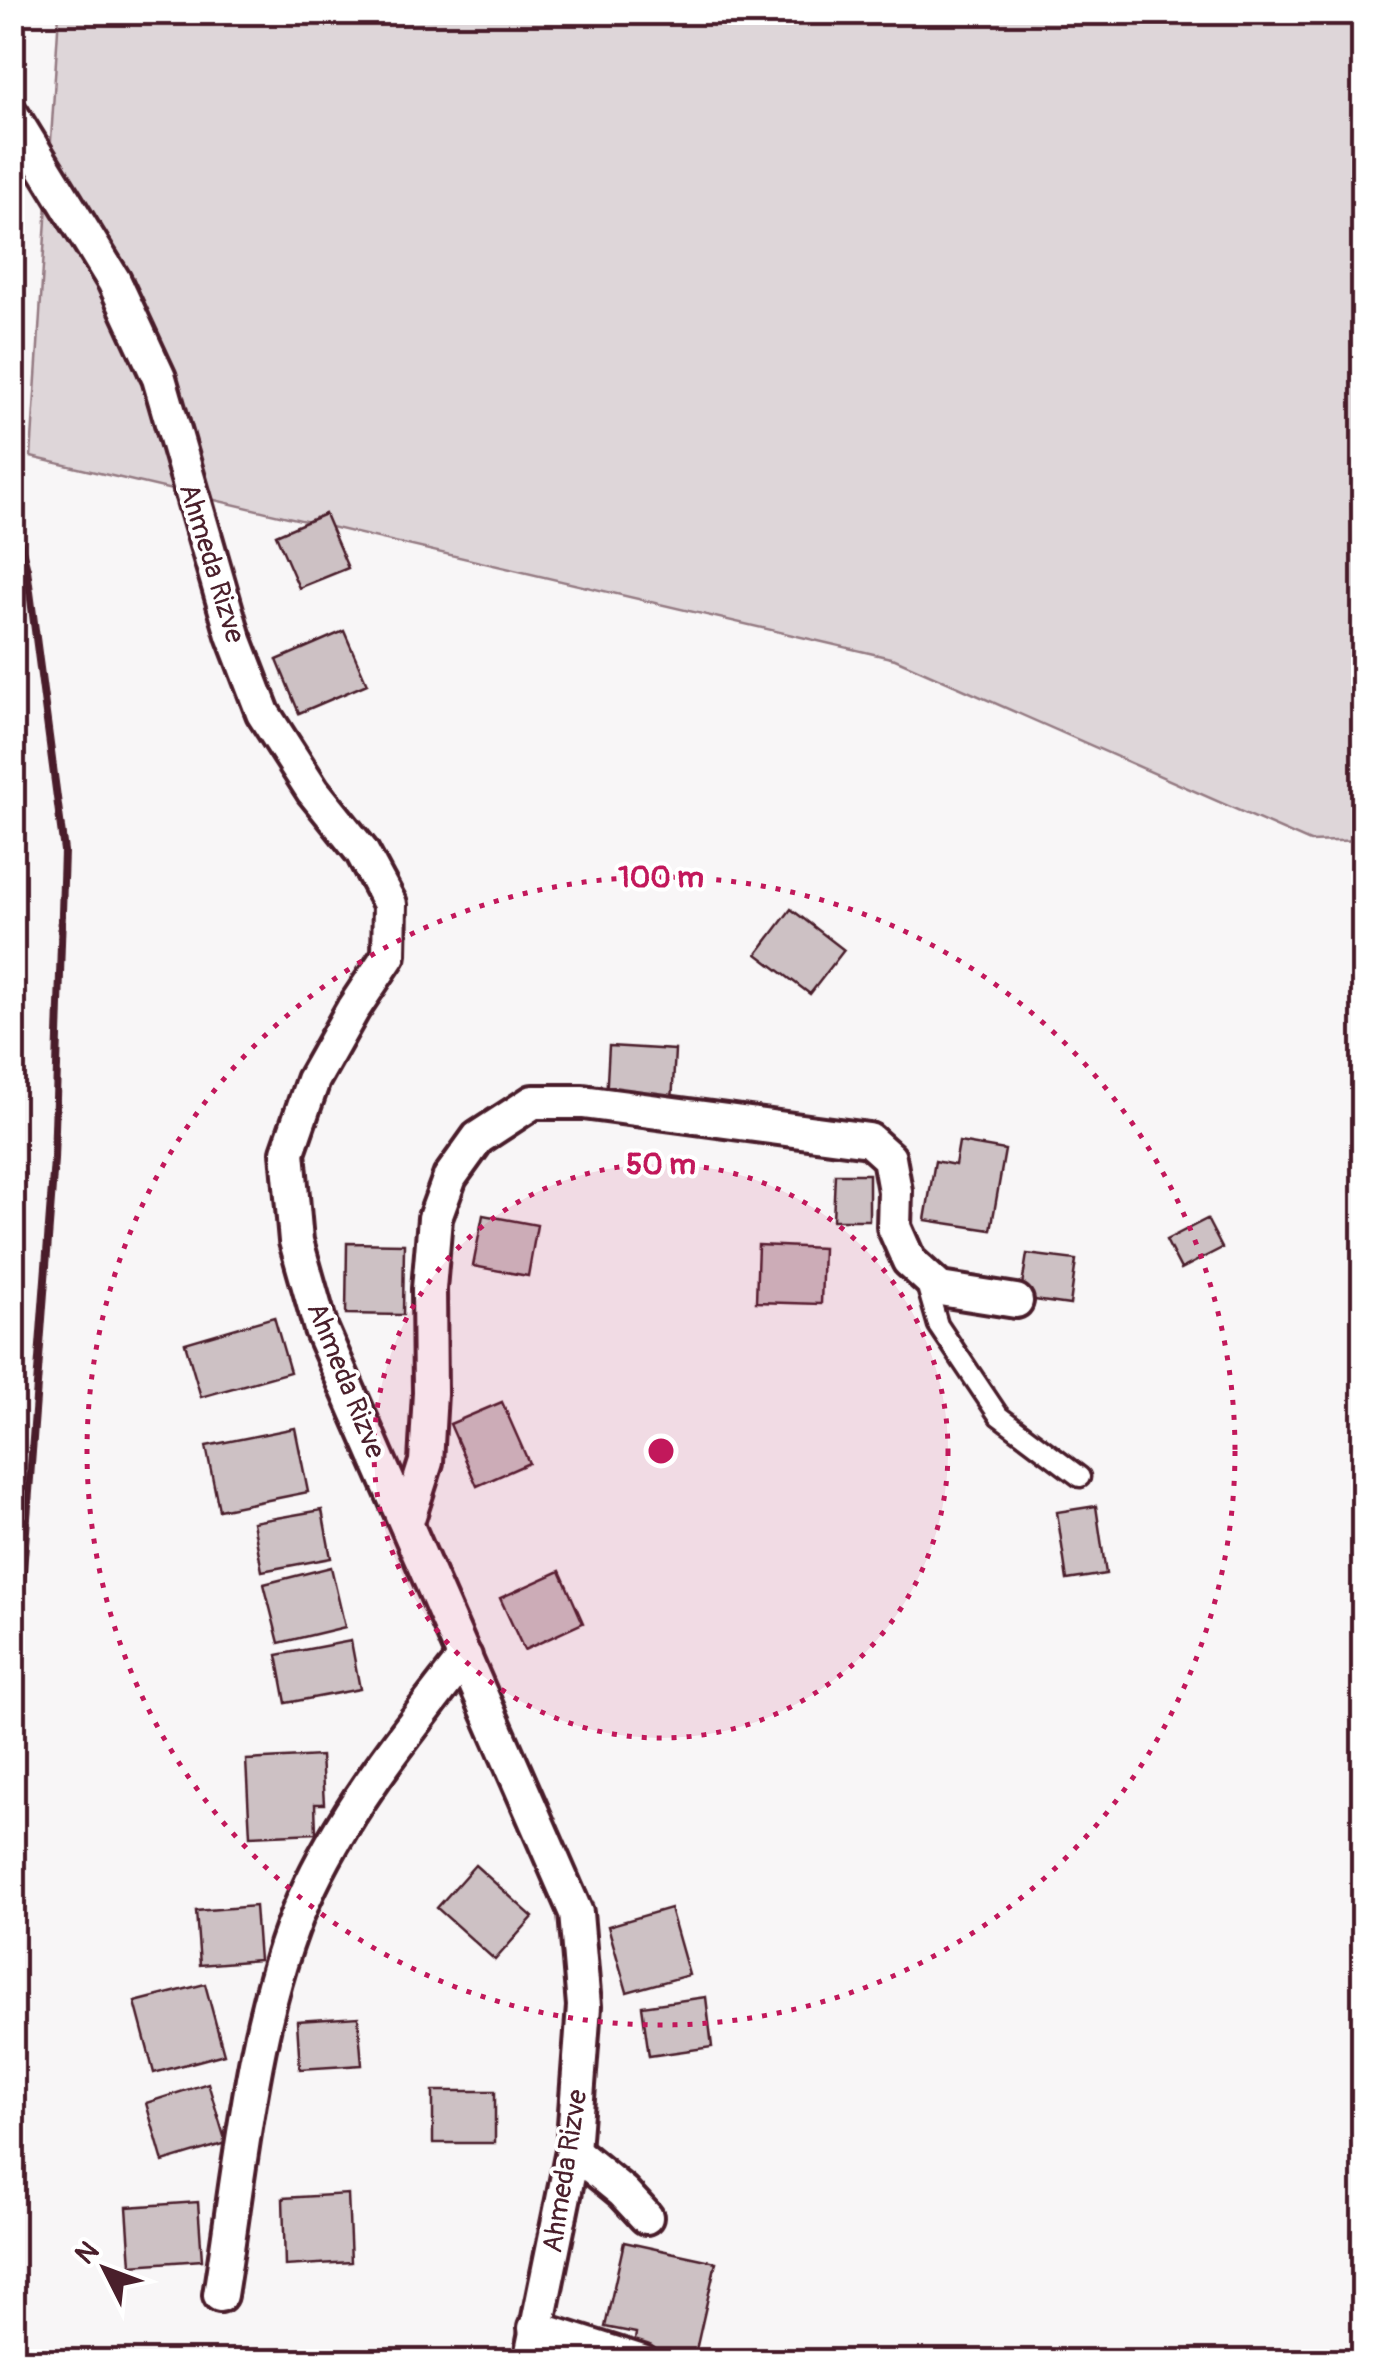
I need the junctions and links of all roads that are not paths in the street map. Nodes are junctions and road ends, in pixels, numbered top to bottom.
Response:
1 (12, 115) edge
2 (924, 1274) junction
3 (1016, 1300) dead end
4 (1080, 1478) dead end
5 (407, 1522) junction
6 (465, 1657) junction
7 (573, 2150) junction
8 (646, 2217) dead end
9 (220, 2295) dead end
10 (535, 2328) junction
11 (530, 2362) edge
12 (642, 2362) edge

1 - 5 street, Ahmeda Rizve
2 - 3 street
2 - 4 lane
2 - 5 street
5 - 6 street, Ahmeda Rizve
6 - 7 street, Ahmeda Rizve
6 - 9 street
7 - 8 street
7 - 10 street, Ahmeda Rizve
10 - 11 street, Ahmeda Rizve
10 - 12 street

